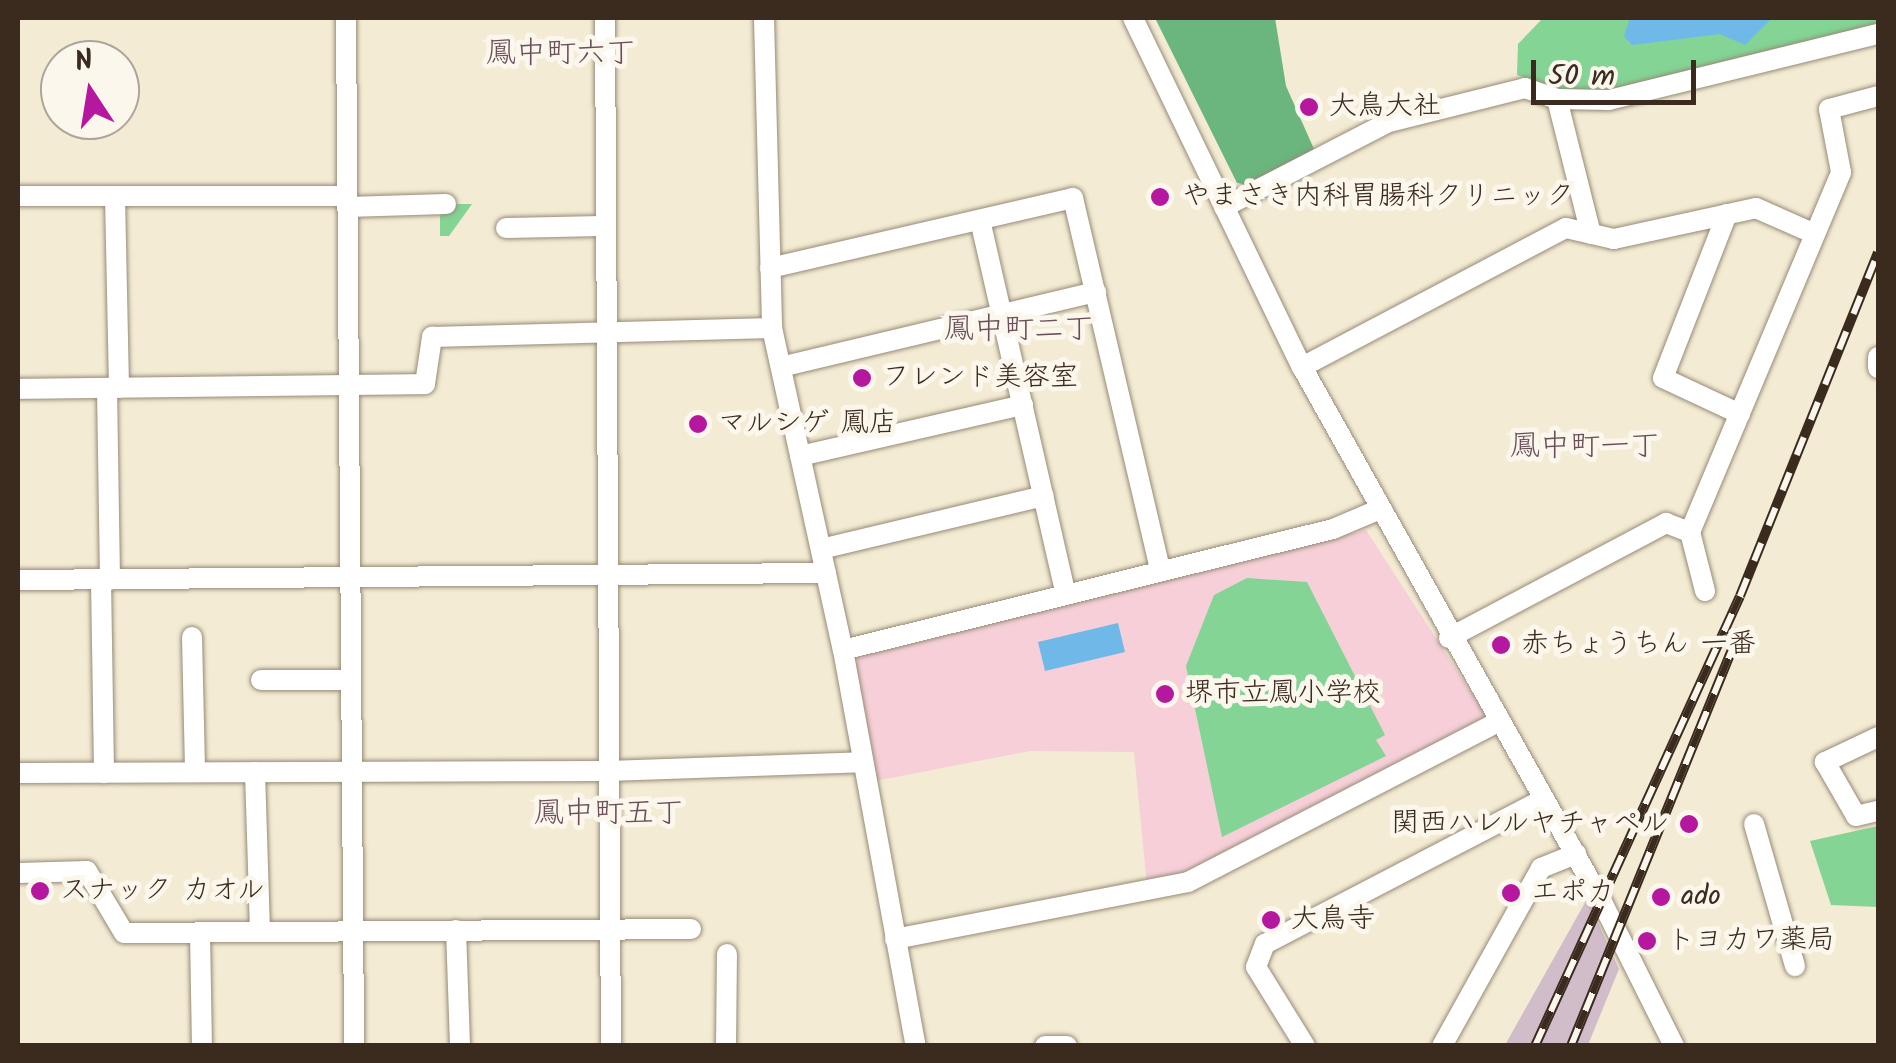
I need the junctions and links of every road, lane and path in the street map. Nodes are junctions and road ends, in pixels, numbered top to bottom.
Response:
1 (346, 18) edge
2 (605, 18) edge
3 (764, 18) edge
4 (1133, 18) edge
5 (1878, 34) edge
6 (1878, 96) edge
7 (1557, 98) junction
8 (18, 196) edge
9 (115, 196) junction
10 (348, 202) junction
11 (446, 204) dead end
12 (1224, 207) junction
13 (1727, 214) junction
14 (980, 220) junction
15 (604, 226) junction
16 (506, 228) dead end
17 (1590, 234) junction
18 (1815, 234) junction
19 (770, 268) junction
20 (1096, 292) junction
21 (1002, 314) junction
22 (772, 328) junction
23 (603, 334) junction
24 (1878, 357) edge
25 (780, 367) junction
26 (1302, 367) junction
27 (1878, 368) edge
28 (348, 386) junction
29 (18, 388) edge
30 (113, 388) junction
31 (1023, 405) junction
32 (1740, 414) junction
33 (800, 456) junction
34 (1044, 496) junction
35 (1378, 510) junction
36 (1690, 532) junction
37 (822, 549) junction
38 (1160, 569) junction
39 (826, 573) junction
40 (606, 576) junction
41 (18, 580) edge
42 (106, 580) junction
43 (347, 581) junction
44 (1705, 592) dead end
45 (1066, 594) junction
46 (192, 638) dead end
47 (1449, 638) junction
48 (843, 650) junction
49 (261, 680) dead end
50 (347, 680) junction
51 (1498, 722) junction
52 (1878, 736) edge
53 (862, 762) junction
54 (347, 771) junction
55 (608, 771) junction
56 (195, 772) junction
57 (255, 772) junction
58 (18, 773) edge
59 (104, 773) junction
60 (1544, 800) junction
61 (1878, 811) edge
62 (1754, 824) dead end
63 (1576, 854) junction
64 (18, 874) edge
65 (608, 928) junction
66 (691, 929) dead end
67 (456, 930) junction
68 (260, 932) junction
69 (352, 932) junction
70 (200, 933) junction
71 (895, 939) junction
72 (727, 954) dead end
73 (1795, 966) dead end
74 (202, 1046) edge
75 (354, 1046) edge
76 (460, 1046) edge
77 (611, 1046) edge
78 (726, 1046) edge
79 (916, 1046) edge
80 (1045, 1046) edge
81 (1067, 1046) edge
82 (1304, 1046) edge
83 (1442, 1046) edge
84 (1674, 1046) edge

1 - 10 street
2 - 15 street
3 - 19 street
4 - 12 street
5 - 7 street
6 - 18 street
7 - 12 street
7 - 17 street
8 - 9 street
9 - 10 street
9 - 30 street
10 - 11 street
10 - 28 street
12 - 26 street
13 - 17 street
13 - 18 street
13 - 32 street
14 - 19 street
14 - 20 street
14 - 21 street
15 - 16 street
15 - 23 street
17 - 26 street
18 - 32 street
19 - 22 street
20 - 21 street
20 - 38 street
21 - 25 street
21 - 31 street
22 - 23 street
22 - 25 street
23 - 28 street
23 - 40 street
24 - 27 street
25 - 33 street
26 - 35 street
28 - 30 street
28 - 43 street
29 - 30 street
30 - 42 street
31 - 33 street
31 - 34 street
32 - 36 street
33 - 37 street
34 - 37 street
34 - 45 street
35 - 38 street
35 - 47 street
36 - 44 street
36 - 47 street
37 - 39 street
38 - 45 street
39 - 40 street
39 - 48 street
40 - 43 street
40 - 55 street
41 - 42 street
42 - 43 street
42 - 59 street
43 - 50 street
45 - 48 street
46 - 56 street
47 - 51 street
48 - 53 street
49 - 50 street
50 - 54 street
51 - 60 street
51 - 71 street
52 - 61 street
53 - 55 street
53 - 71 street
54 - 55 street
54 - 57 street
54 - 69 street
55 - 65 street
56 - 57 street
56 - 59 street
57 - 68 street
58 - 59 street
60 - 63 street
60 - 82 street
62 - 73 street
63 - 83 street
63 - 84 street
64 - 70 street
65 - 66 street
65 - 67 street
65 - 77 street
67 - 69 street
67 - 76 street
68 - 69 street
68 - 70 street
69 - 75 street
70 - 74 street
71 - 79 street
72 - 78 street
80 - 81 street

